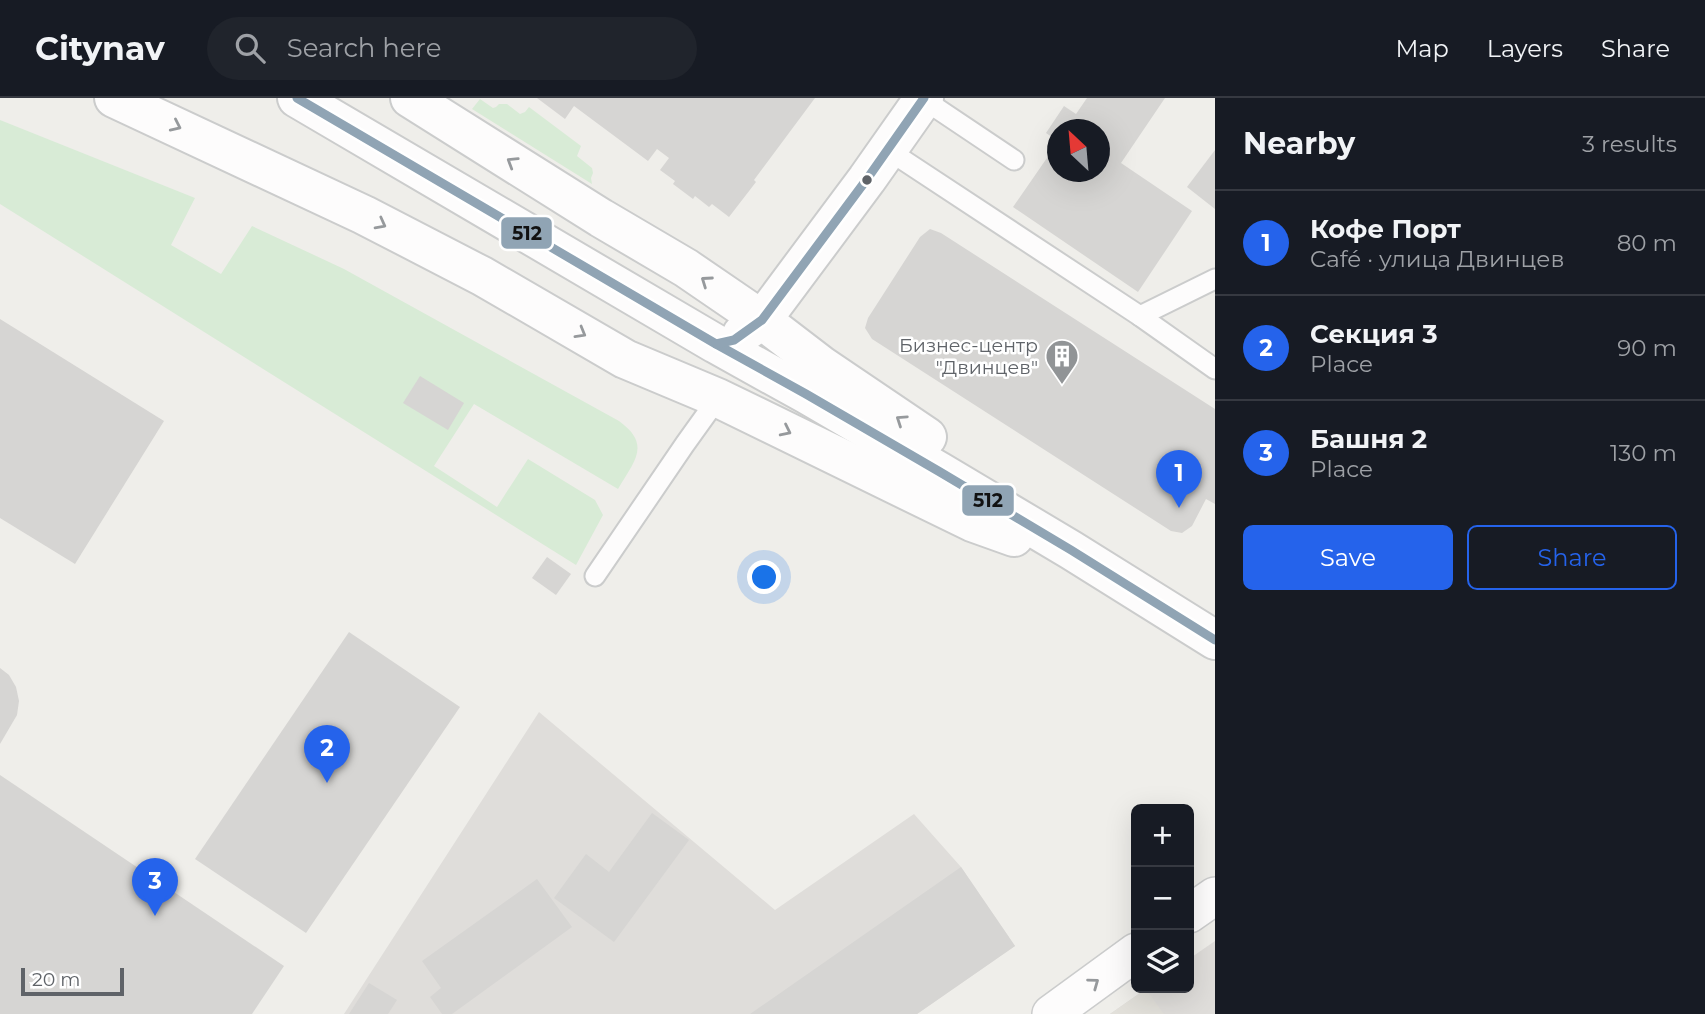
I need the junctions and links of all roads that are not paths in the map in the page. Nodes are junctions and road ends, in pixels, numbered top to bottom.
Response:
1 (114, 98) edge
2 (297, 98) edge
3 (410, 98) edge
4 (924, 99) edge
5 (888, 150) junction
6 (1014, 160) dead end
7 (1215, 279) edge
8 (1140, 316) junction
9 (762, 320) junction
10 (716, 344) junction
11 (1215, 369) edge
12 (718, 398) junction
13 (1071, 550) junction
14 (595, 576) dead end
15 (1215, 640) edge
16 (1215, 895) edge
17 (1194, 911) edge
18 (1131, 956) edge
19 (1051, 1014) edge

1 -> 12 street
2 - 10 street
9 -> 3 street
4 - 5 street
4 - 6 lane
5 - 8 lane
5 - 9 street
7 - 8 lane
8 - 11 lane
9 - 10 street
13 -> 9 street
10 - 13 street
12 -> 13 street
12 - 14 lane
13 - 15 street
16 - 17 street
19 -> 18 street

